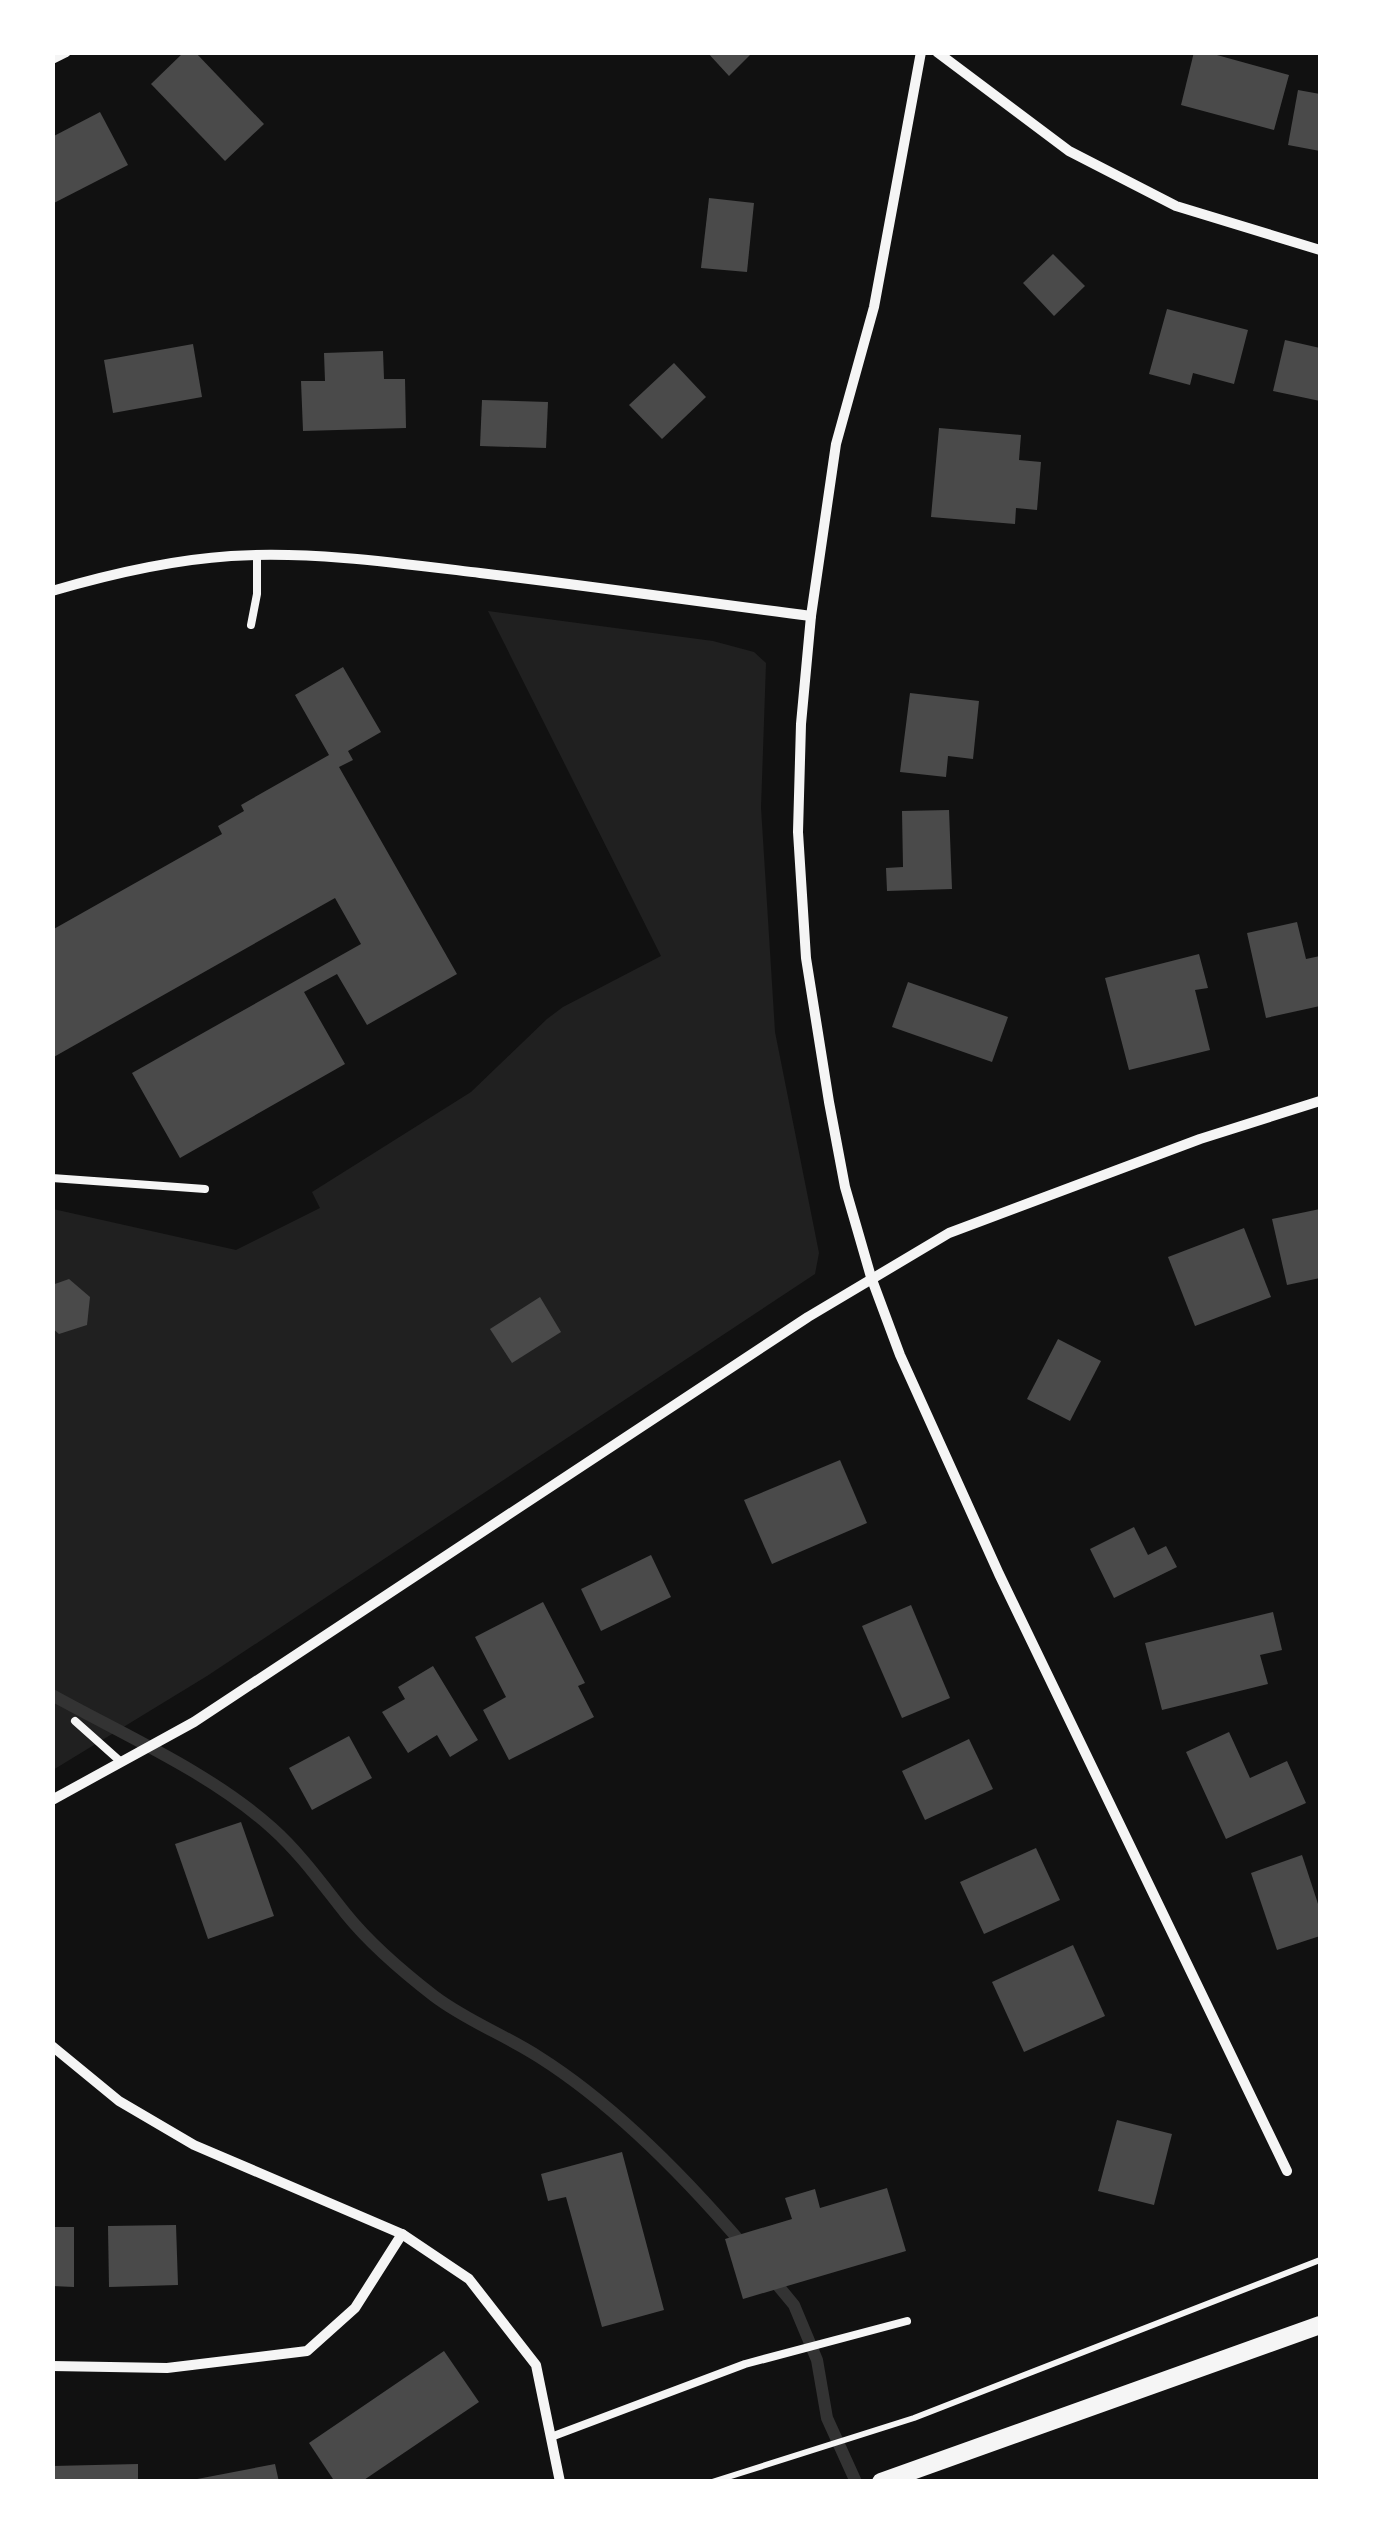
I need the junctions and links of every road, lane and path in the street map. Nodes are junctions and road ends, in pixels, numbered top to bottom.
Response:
1 (66, 52) edge
2 (921, 52) edge
3 (938, 52) edge
4 (52, 59) edge
5 (1320, 250) edge
6 (256, 556) junction
7 (52, 592) edge
8 (811, 616) junction
9 (251, 625) dead end
10 (1320, 1101) edge
11 (52, 1178) edge
12 (205, 1189) dead end
13 (871, 1277) junction
14 (75, 1721) dead end
15 (121, 1762) junction
16 (52, 1800) edge
17 (52, 2046) edge
18 (1287, 2171) dead end
19 (402, 2234) junction
20 (1320, 2260) edge
21 (906, 2320) dead end
22 (1320, 2324) edge
23 (52, 2366) edge
24 (551, 2437) junction
25 (560, 2482) edge
26 (712, 2482) edge
27 (881, 2482) edge

1 - 4 street
2 - 8 street
3 - 5 street
6 - 7 street
6 - 8 street
6 - 9 lane
8 - 13 street
10 - 13 street
11 - 12 lane
13 - 15 street
13 - 18 street
14 - 15 lane
15 - 16 street
17 - 19 street
19 - 23 street
19 - 24 street
20 - 26 path
21 - 24 lane
22 - 27 street
24 - 25 street

